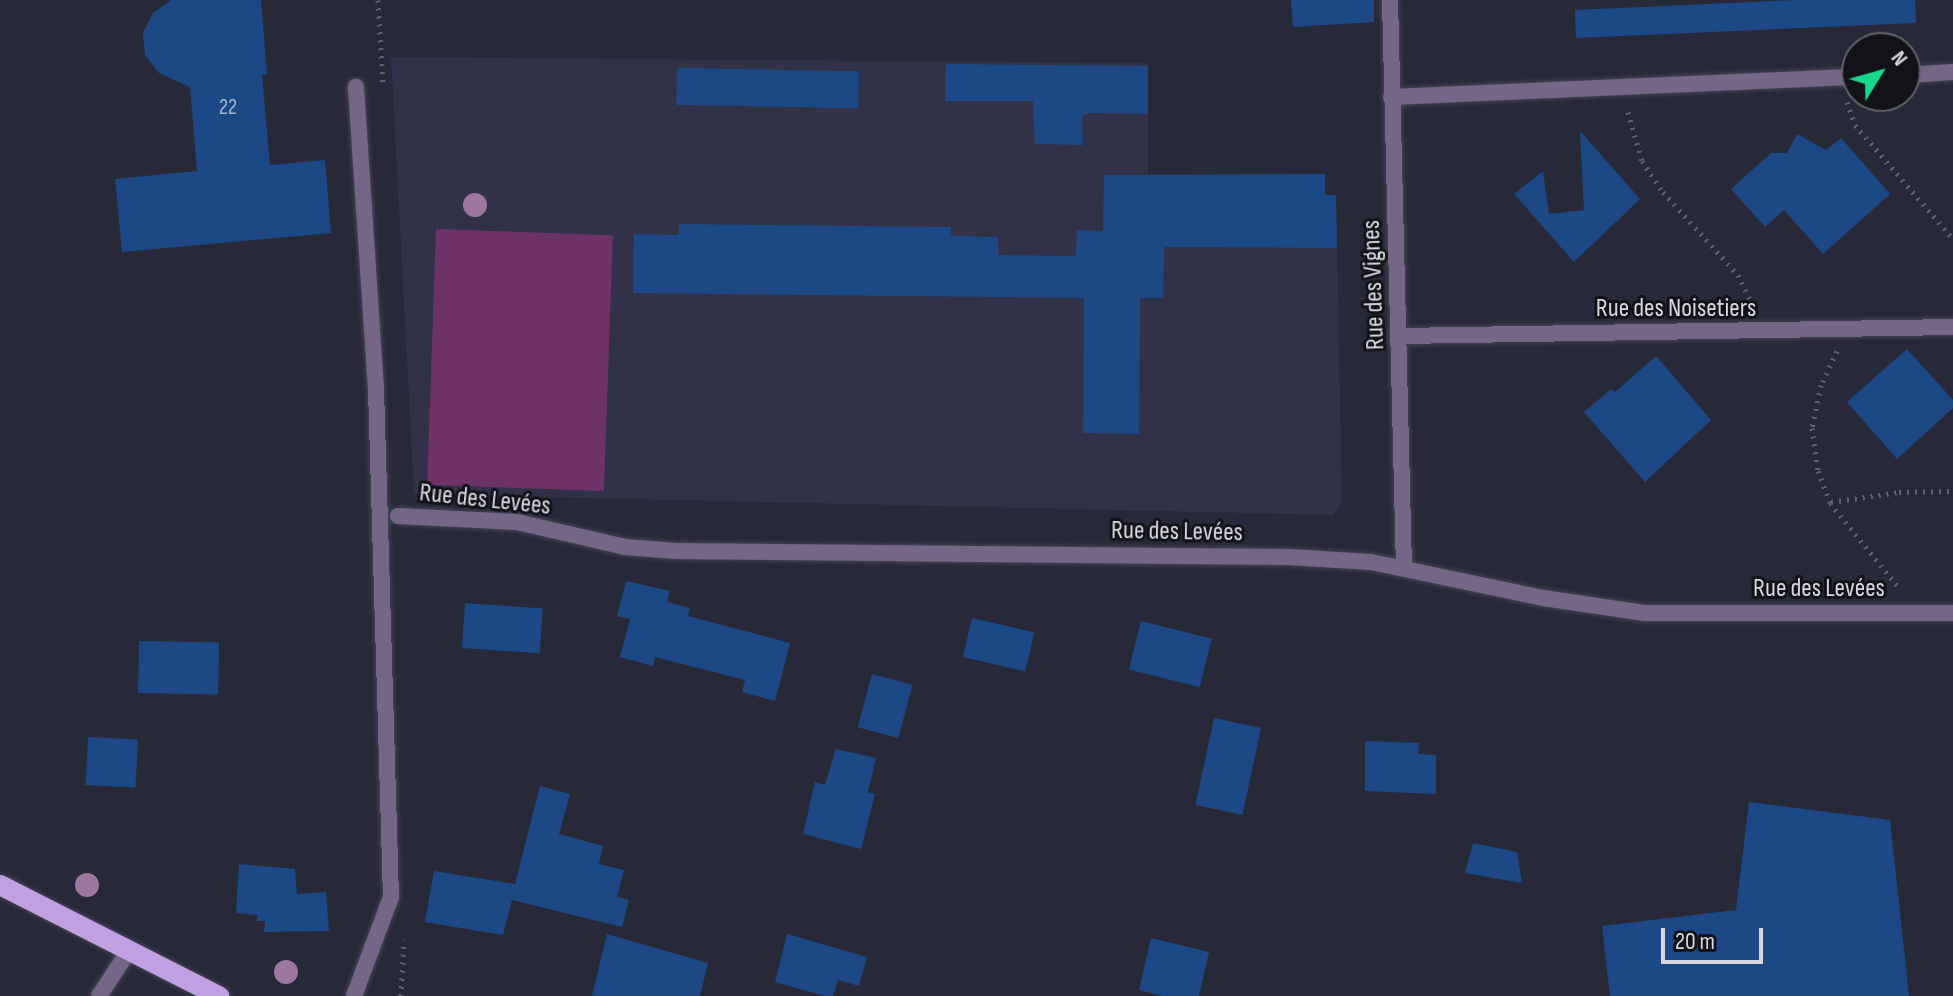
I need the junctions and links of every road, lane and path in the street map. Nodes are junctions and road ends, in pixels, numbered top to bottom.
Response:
1 (1390, 0) edge
2 (1953, 72) edge
3 (1921, 74) edge
4 (1841, 77) edge
5 (356, 87) dead end
6 (1624, 87) junction
7 (1391, 97) junction
8 (1850, 112) edge
9 (1953, 239) edge
10 (1953, 327) edge
11 (1840, 330) junction
12 (1757, 333) junction
13 (1400, 336) junction
14 (1953, 491) edge
15 (1830, 503) junction
16 (398, 516) dead end
17 (1404, 568) junction
18 (1907, 613) junction
19 (1953, 613) edge
20 (0, 885) edge
21 (128, 952) junction
22 (99, 996) edge
23 (219, 996) edge
24 (354, 996) edge

1 - 7 street, Rue des Vignes
2 - 3 street
4 - 6 street
5 - 24 street
6 - 7 street
6 - 12 path
7 - 13 street, Rue des Vignes
8 - 9 path
10 - 11 street, Rue des Noisetiers
11 - 12 street, Rue des Noisetiers
11 - 15 path
12 - 13 street, Rue des Noisetiers
13 - 17 street, Rue des Vignes
14 - 15 path
15 - 18 path
16 - 17 street, Rue des Levées
17 - 18 street, Rue des Levées
18 - 19 street, Rue des Levées
20 - 21 main road
21 - 22 street
21 - 23 main road

